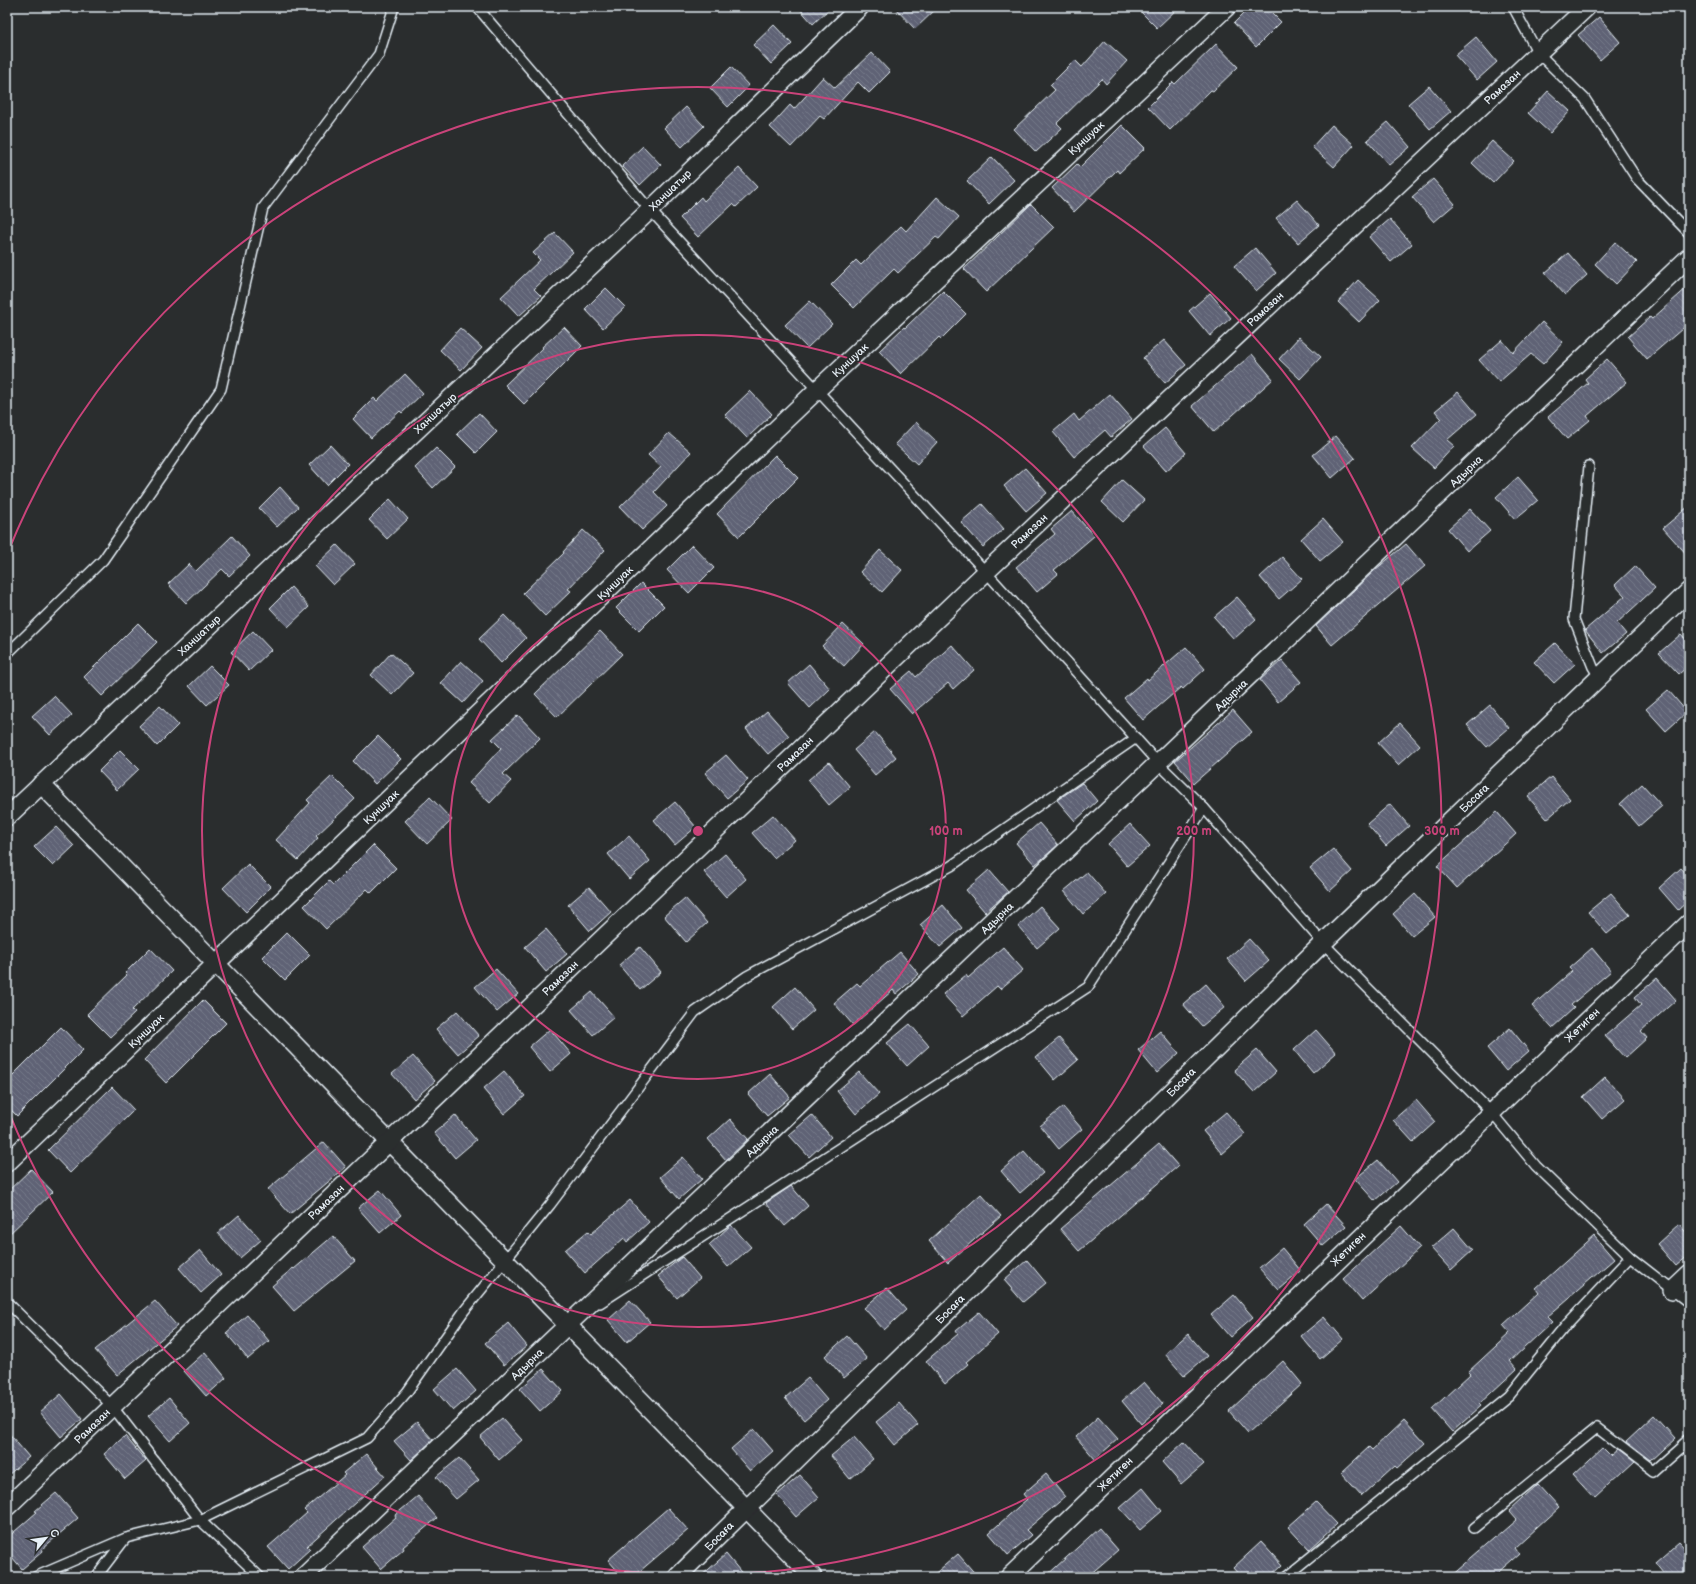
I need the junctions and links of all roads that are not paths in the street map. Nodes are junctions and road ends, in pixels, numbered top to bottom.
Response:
1 (394, 7) edge
2 (477, 7) edge
3 (860, 7) edge
4 (1227, 7) edge
5 (1513, 7) edge
6 (1587, 7) edge
7 (1538, 53) junction
8 (650, 210) junction
9 (1689, 233) edge
10 (1689, 258) edge
11 (817, 390) junction
12 (1589, 466) dead end
13 (986, 572) junction
14 (1689, 591) edge
15 (7, 654) edge
16 (1599, 677) junction
17 (1136, 738) junction
18 (1159, 764) junction
19 (41, 784) junction
20 (1204, 808) junction
21 (7, 817) edge
22 (1689, 923) edge
23 (1323, 942) junction
24 (216, 964) junction
25 (1491, 1112) junction
26 (389, 1142) junction
27 (7, 1163) edge
28 (1630, 1257) junction
29 (505, 1261) junction
30 (1689, 1274) edge
31 (1672, 1290) junction
32 (7, 1302) edge
33 (1689, 1303) edge
34 (571, 1323) junction
35 (112, 1406) junction
36 (1689, 1439) edge
37 (7, 1507) edge
38 (747, 1509) junction
39 (200, 1520) junction
40 (1474, 1528) dead end
41 (126, 1538) junction
42 (35, 1577) edge
43 (96, 1577) edge
44 (260, 1577) edge
45 (303, 1577) edge
46 (677, 1577) edge
47 (813, 1577) edge
48 (1009, 1577) edge
49 (1286, 1577) edge

1 - 15 lane
2 - 8 lane
3 - 8 street, Ханшатыр
4 - 11 street, Куншуак
5 - 7 lane
6 - 7 street, Рамазан
7 - 9 lane
7 - 13 street, Рамазан
8 - 11 lane
8 - 19 street, Ханшатыр
10 - 18 street, Адырна
11 - 13 lane
11 - 24 street, Куншуак
12 - 16 lane
13 - 17 lane
13 - 26 street, Рамазан
14 - 16 street, Босаға
16 - 23 street, Босаға
17 - 18 lane
17 - 29 lane
18 - 20 lane
18 - 34 street, Адырна
19 - 21 street, Ханшатыр
19 - 24 street
20 - 23 lane
20 - 34 lane
22 - 25 street, Жетиген
23 - 25 lane
23 - 38 street, Босаға
24 - 26 street
24 - 27 street, Куншуак
25 - 28 lane
25 - 48 street, Жетиген
26 - 29 street
26 - 35 street, Рамазан
28 - 31 lane
28 - 49 lane
29 - 34 street
29 - 39 lane
30 - 31 street
31 - 33 lane
32 - 35 lane
34 - 38 street
34 - 45 street, Адырна
35 - 37 street, Рамазан
35 - 39 lane
36 - 40 lane
38 - 46 street, Босаға
38 - 47 street
39 - 41 lane
39 - 44 lane
41 - 42 lane
41 - 43 lane

